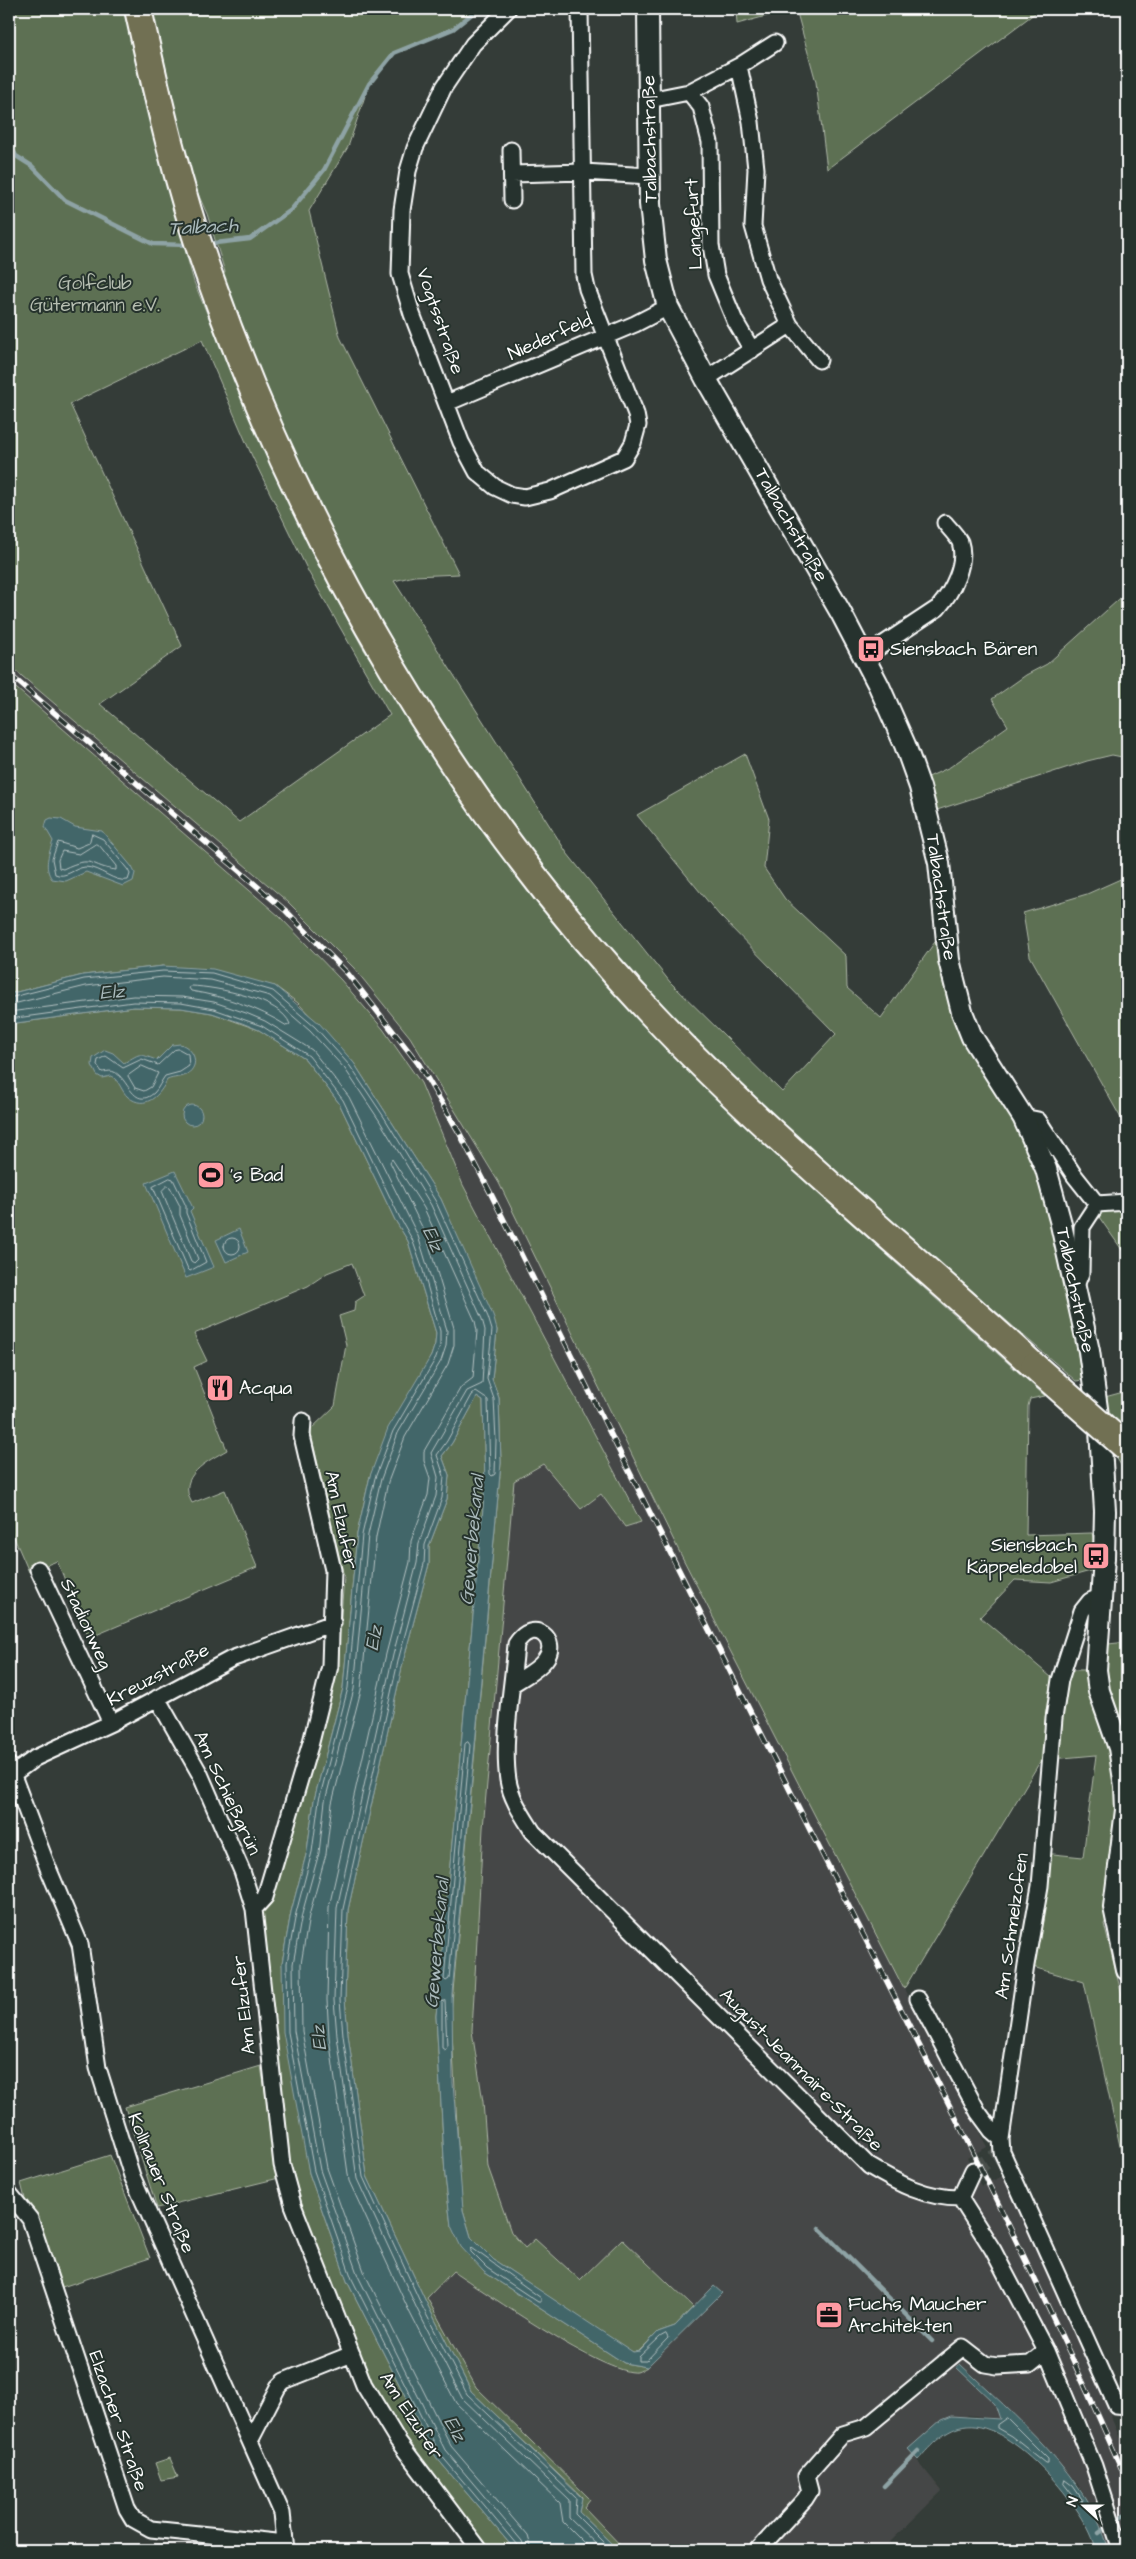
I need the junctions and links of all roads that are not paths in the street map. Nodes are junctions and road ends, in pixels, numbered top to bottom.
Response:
1 (138, 9) edge
2 (508, 9) edge
3 (580, 9) edge
4 (648, 9) edge
5 (775, 43) dead end
6 (739, 66) junction
7 (689, 92) junction
8 (649, 100) junction
9 (511, 150) dead end
10 (584, 172) junction
11 (512, 174) junction
12 (649, 176) junction
13 (512, 200) dead end
14 (668, 308) junction
15 (790, 325) junction
16 (605, 335) junction
17 (752, 350) junction
18 (819, 360) dead end
19 (706, 379) junction
20 (447, 403) junction
21 (945, 523) dead end
22 (864, 657) junction
23 (1023, 1117) junction
24 (1127, 1202) edge
25 (1097, 1204) junction
26 (1074, 1288) junction
27 (302, 1421) dead end
28 (1127, 1448) edge
29 (38, 1569) dead end
30 (1102, 1596) junction
31 (333, 1623) junction
32 (513, 1684) dead end
33 (157, 1698) junction
34 (111, 1723) junction
35 (10, 1772) edge
36 (254, 1909) junction
37 (1127, 1970) edge
38 (918, 1999) dead end
39 (1001, 2139) junction
40 (973, 2170) tunnel mouth
41 (9, 2193) edge
42 (960, 2198) junction
43 (1046, 2351) junction
44 (352, 2354) junction
45 (1127, 2406) edge
46 (250, 2441) junction
47 (286, 2547) edge
48 (480, 2550) edge
49 (758, 2550) edge
50 (1121, 2550) edge

1 - 28 highway, bridge
2 - 20 street, Vogtsstraße
3 - 10 street
4 - 8 street, Talbachstraße
5 - 6 street
6 - 7 street
6 - 15 street
7 - 8 street
7 - 17 street, Langefurt
8 - 12 street, Talbachstraße
9 - 11 street
10 - 11 street
10 - 12 street
10 - 16 street
11 - 13 street
12 - 14 street, Talbachstraße
14 - 16 street, Niederfeld
14 - 19 street, Talbachstraße
15 - 17 street
15 - 18 street
16 - 20 street, Niederfeld
16 - 20 street, Vogtsstraße
17 - 19 street
19 - 22 street, Talbachstraße
21 - 22 street
22 - 23 street, Talbachstraße
23 - 25 street
23 - 26 street, Talbachstraße
24 - 25 street
25 - 26 street
26 - 30 street, Talbachstraße
27 - 31 street, Am Elzufer
29 - 34 street, Stadionweg
30 - 37 street, Talbachstraße
30 - 39 street, Am Schmelzofen
31 - 33 street, Kreuzstraße
31 - 36 street, Am Elzufer
32 - 42 street, August-Jeanmaire-Straße
33 - 34 street, Kreuzstraße
33 - 36 street, Am Schießgrün
34 - 35 street, Kreuzstraße
35 - 46 street, Kollnauer Straße
36 - 44 street, Am Elzufer
38 - 39 street, Am Schmelzofen
39 - 45 street, Am Schmelzofen
40 - 42 street
41 - 47 street, Elzacher Straße
42 - 43 street
43 - 49 street
43 - 50 street
44 - 46 street
44 - 48 street, Am Elzufer
46 - 47 street, Kollnauer Straße

